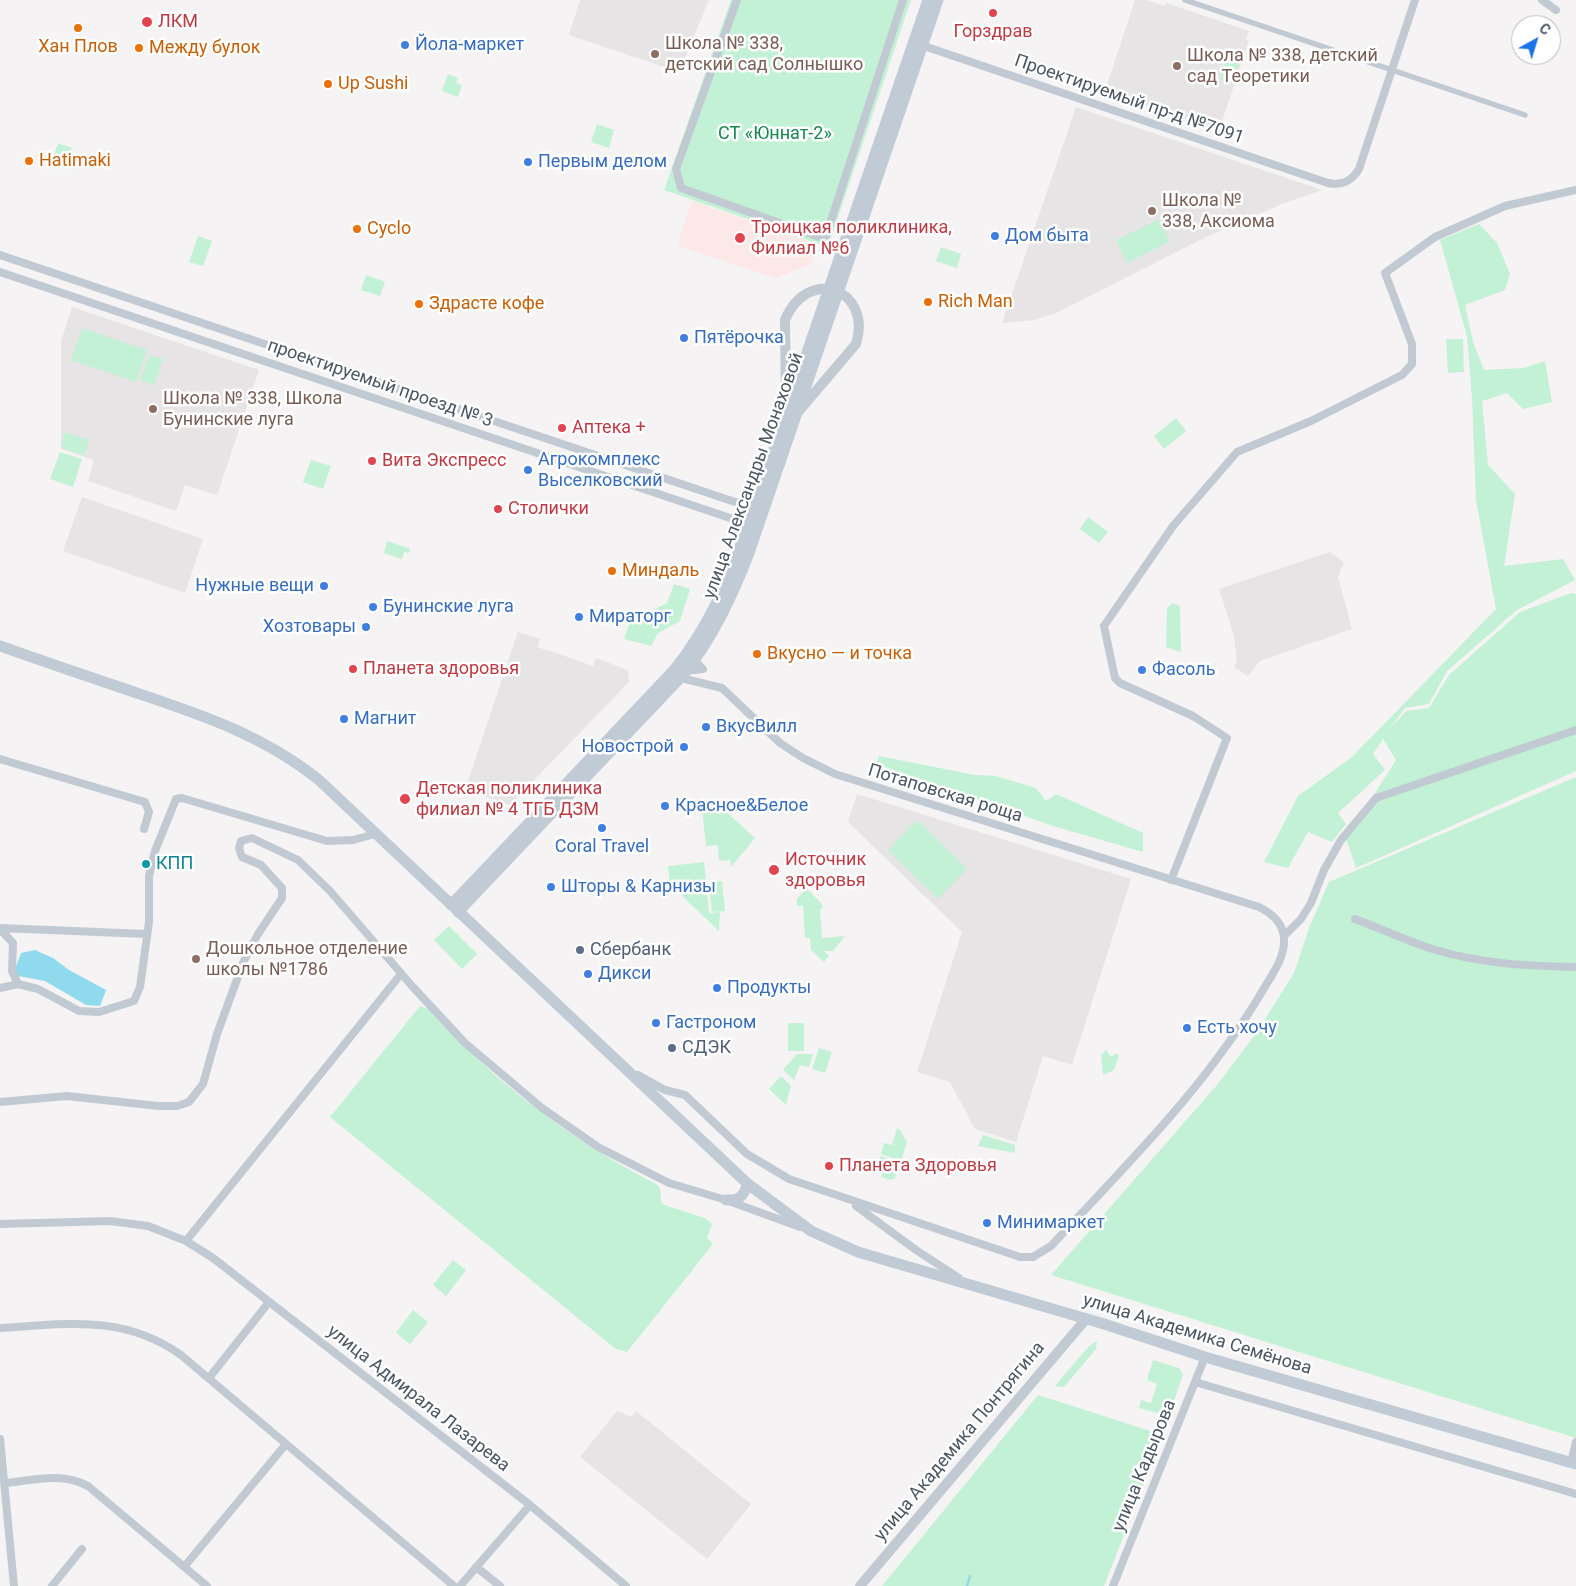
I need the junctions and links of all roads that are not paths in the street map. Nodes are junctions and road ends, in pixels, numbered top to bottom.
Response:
1 (737, 0) edge
2 (903, 0) edge
3 (928, 0) edge
4 (938, 0) edge
5 (1185, 0) edge
6 (1415, 0) edge
7 (1542, 0) edge
8 (1556, 10) dead end
9 (921, 45) junction
10 (1392, 70) junction
11 (1525, 115) dead end
12 (1576, 190) edge
13 (0, 254) edge
14 (0, 272) edge
15 (833, 290) junction
16 (791, 414) junction
17 (758, 496) junction
18 (745, 533) junction
19 (0, 646) edge
20 (691, 657) junction
21 (1576, 730) edge
22 (0, 759) edge
23 (144, 829) dead end
24 (375, 834) junction
25 (1171, 880) junction
26 (454, 908) junction
27 (1355, 918) dead end
28 (0, 929) edge
29 (146, 934) junction
30 (1284, 936) junction
31 (1576, 967) edge
32 (401, 974) junction
33 (18, 984) junction
34 (0, 988) edge
35 (618, 1062) junction
36 (0, 1102) edge
37 (748, 1184) junction
38 (726, 1200) junction
39 (847, 1200) junction
40 (901, 1218) junction
41 (0, 1224) edge
42 (811, 1231) junction
43 (894, 1232) junction
44 (186, 1241) junction
45 (986, 1290) junction
46 (269, 1302) junction
47 (1086, 1319) junction
48 (0, 1328) edge
49 (1205, 1357) junction
50 (209, 1378) junction
51 (1195, 1382) junction
52 (0, 1439) edge
53 (1576, 1442) edge
54 (286, 1444) junction
55 (1574, 1463) edge
56 (6, 1483) junction
57 (1576, 1494) edge
58 (530, 1505) junction
59 (82, 1549) dead end
60 (184, 1567) junction
61 (476, 1567) junction
62 (14, 1586) edge
63 (52, 1586) edge
64 (208, 1586) edge
65 (454, 1586) edge
66 (460, 1586) edge
67 (500, 1586) edge
68 (626, 1586) edge
69 (860, 1586) edge
70 (1113, 1586) edge

1 - 2 street
3 - 15 main road, улица Александры Монаховой
4 - 9 main road, улица Александры Монаховой
5 - 10 street
6 - 10 street
7 - 8 street
9 - 10 street, Проектируемый пр-д №7091
9 - 15 main road, улица Александры Монаховой
10 - 11 street
12 - 25 street
13 - 17 street, проектируемый проезд № 3
14 - 18 street, проектируемый проезд № 3
15 - 16 main road, улица Александры Монаховой
15 - 16 street
15 - 16 street
16 - 17 main road, улица Александры Монаховой
16 - 20 main road, улица Александры Монаховой
17 - 18 main road, улица Александры Монаховой
18 - 20 main road, улица Александры Монаховой
19 - 24 main road, улица Академика Семёнова
20 - 25 street, Потаповская роща
20 - 26 main road, улица Александры Монаховой
21 - 30 street
22 - 23 street
24 - 26 main road, улица Академика Семёнова
24 - 29 street
25 - 30 street, Потаповская роща
26 - 35 main road, улица Академика Семёнова
27 - 31 street
28 - 29 street
28 - 33 street
29 - 33 street
30 - 40 street
32 - 36 street, улица Академика Семёнова
32 - 38 street, улица Академика Семёнова
32 - 44 street
33 - 34 street
35 - 37 main road, улица Академика Семёнова
35 - 39 street
37 - 38 main road
37 - 42 main road, улица Академика Семёнова
38 - 42 street, улица Академика Семёнова
39 - 40 street
39 - 43 street
40 - 43 street
41 - 44 street, улица Адмирала Лазарева
42 - 45 main road, улица Академика Семёнова
43 - 45 street
44 - 46 street, улица Адмирала Лазарева
45 - 47 main road, улица Академика Семёнова
46 - 50 street
46 - 58 street, улица Адмирала Лазарева
47 - 49 main road, улица Академика Семёнова
47 - 69 street, улица Академика Понтрягина
48 - 50 street
49 - 51 street, улица Кадырова
49 - 55 main road, улица Академика Семёнова
50 - 54 street
51 - 57 street
51 - 70 street, улица Кадырова
52 - 56 street
53 - 55 street
54 - 60 street
54 - 65 street
56 - 60 street
56 - 62 street
58 - 61 street
58 - 68 street, улица Адмирала Лазарева
59 - 63 street
60 - 64 street
61 - 66 street
61 - 67 street

